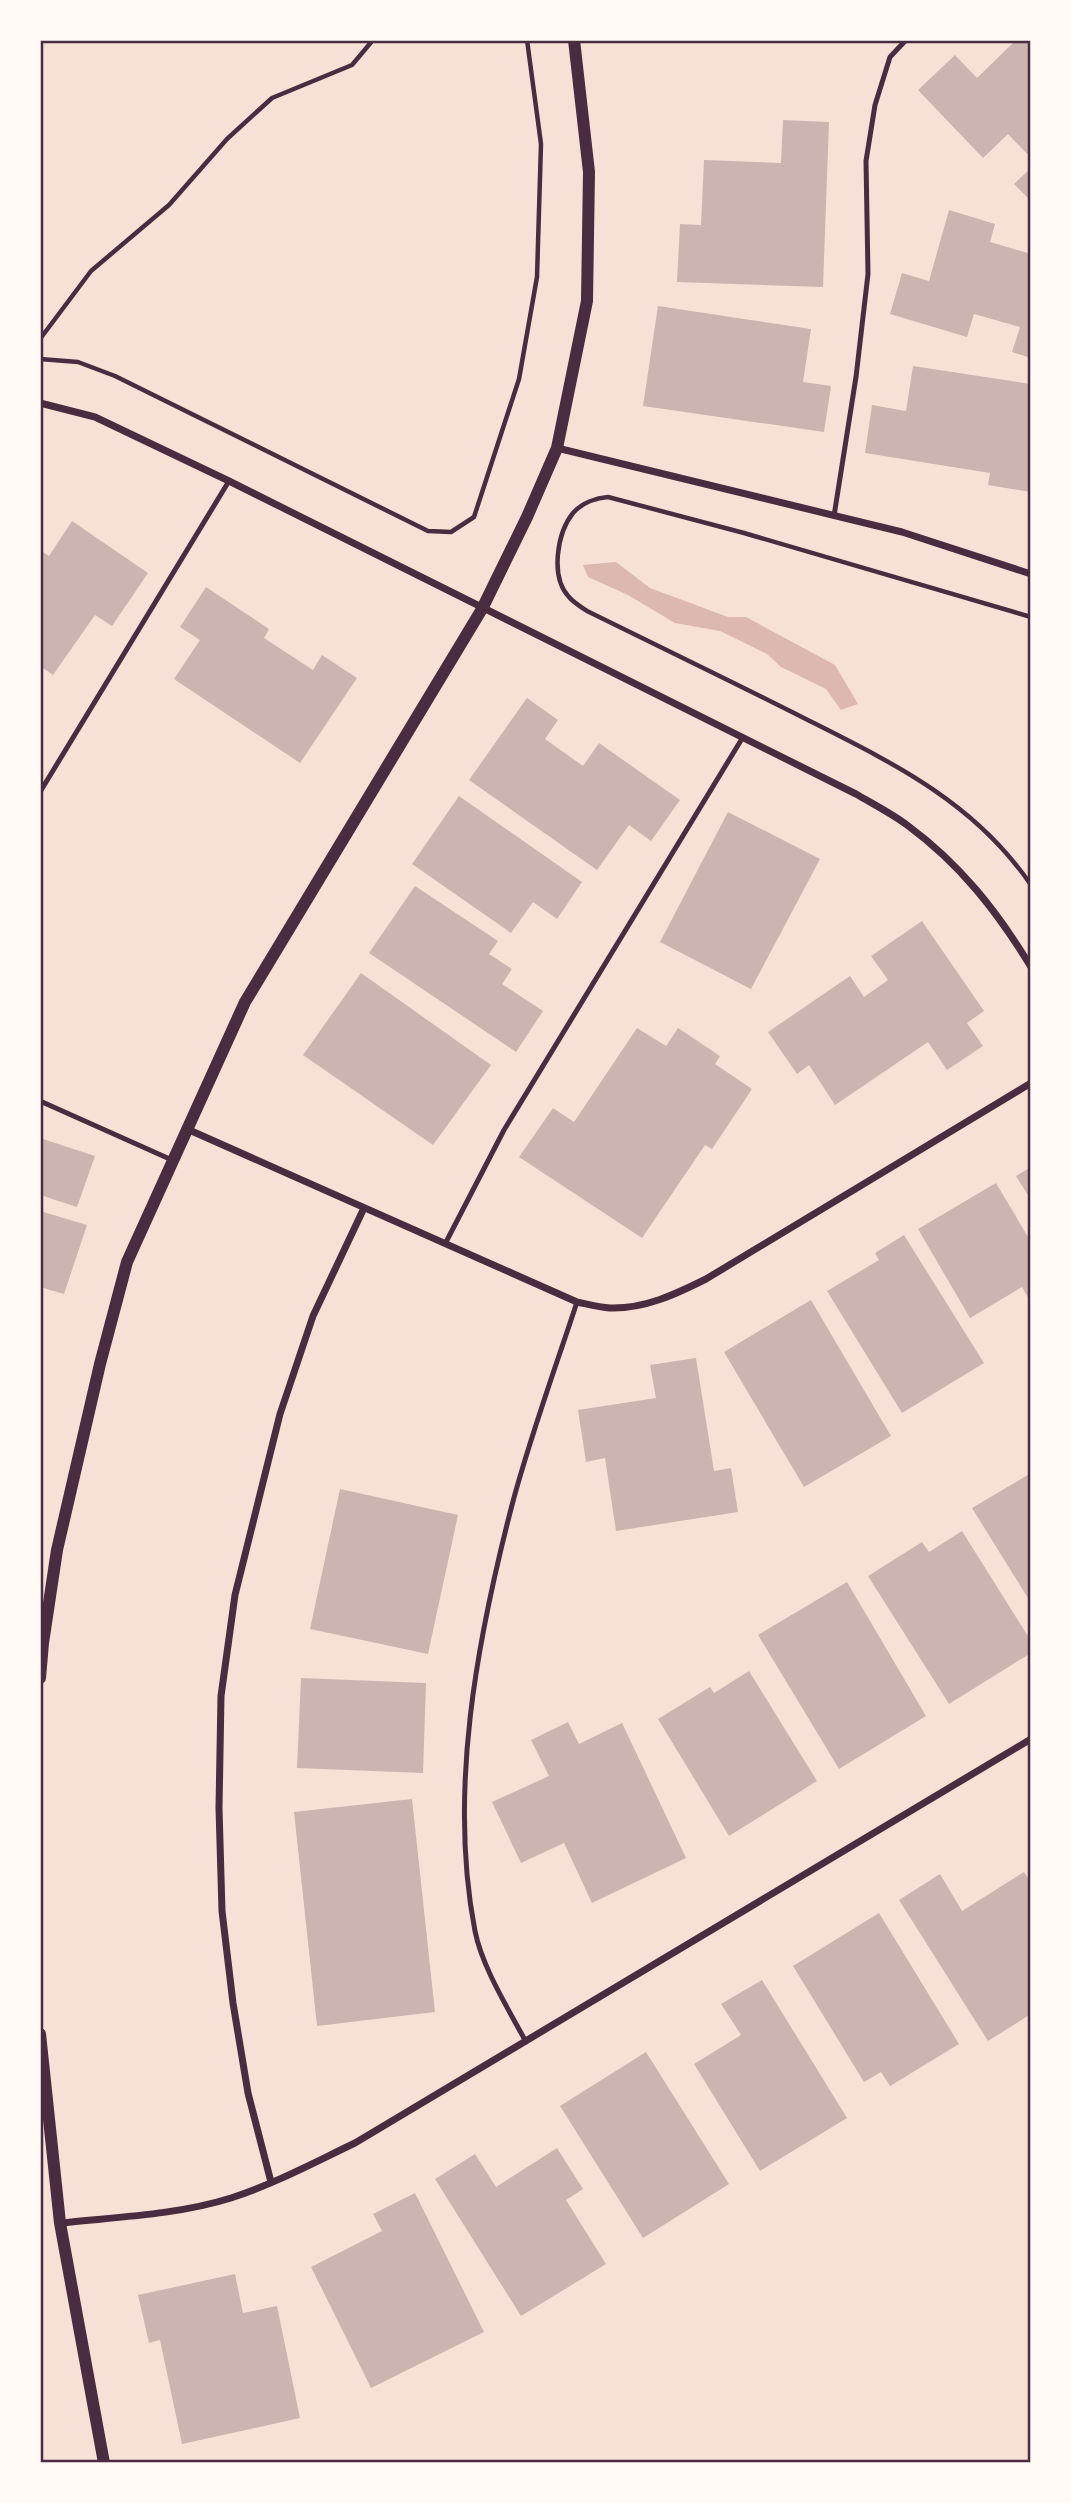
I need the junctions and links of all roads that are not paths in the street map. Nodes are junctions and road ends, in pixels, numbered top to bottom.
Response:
1 (574, 40) edge
2 (906, 40) edge
3 (40, 403) edge
4 (557, 447) junction
5 (229, 481) junction
6 (834, 516) junction
7 (1031, 574) edge
8 (482, 609) junction
9 (744, 737) junction
10 (40, 792) edge
11 (1031, 967) edge
12 (1031, 1083) edge
13 (40, 1101) edge
14 (186, 1129) junction
15 (172, 1160) junction
16 (364, 1208) junction
17 (444, 1244) junction
18 (576, 1302) junction
19 (40, 1678) edge
20 (1031, 1739) edge
21 (40, 2034) edge
22 (526, 2042) junction
23 (271, 2182) junction
24 (60, 2224) junction
25 (104, 2463) edge

1 - 4 street
2 - 6 lane
3 - 5 street
4 - 6 street
4 - 8 street
5 - 8 street
5 - 10 lane
6 - 7 street
8 - 9 street
8 - 14 street
9 - 11 street
9 - 17 lane
12 - 18 street
13 - 15 lane
14 - 15 street
14 - 16 street
15 - 19 street
16 - 17 street
16 - 23 street
17 - 18 street
18 - 22 lane
20 - 22 street
21 - 24 street
22 - 23 street
23 - 24 street
24 - 25 street

